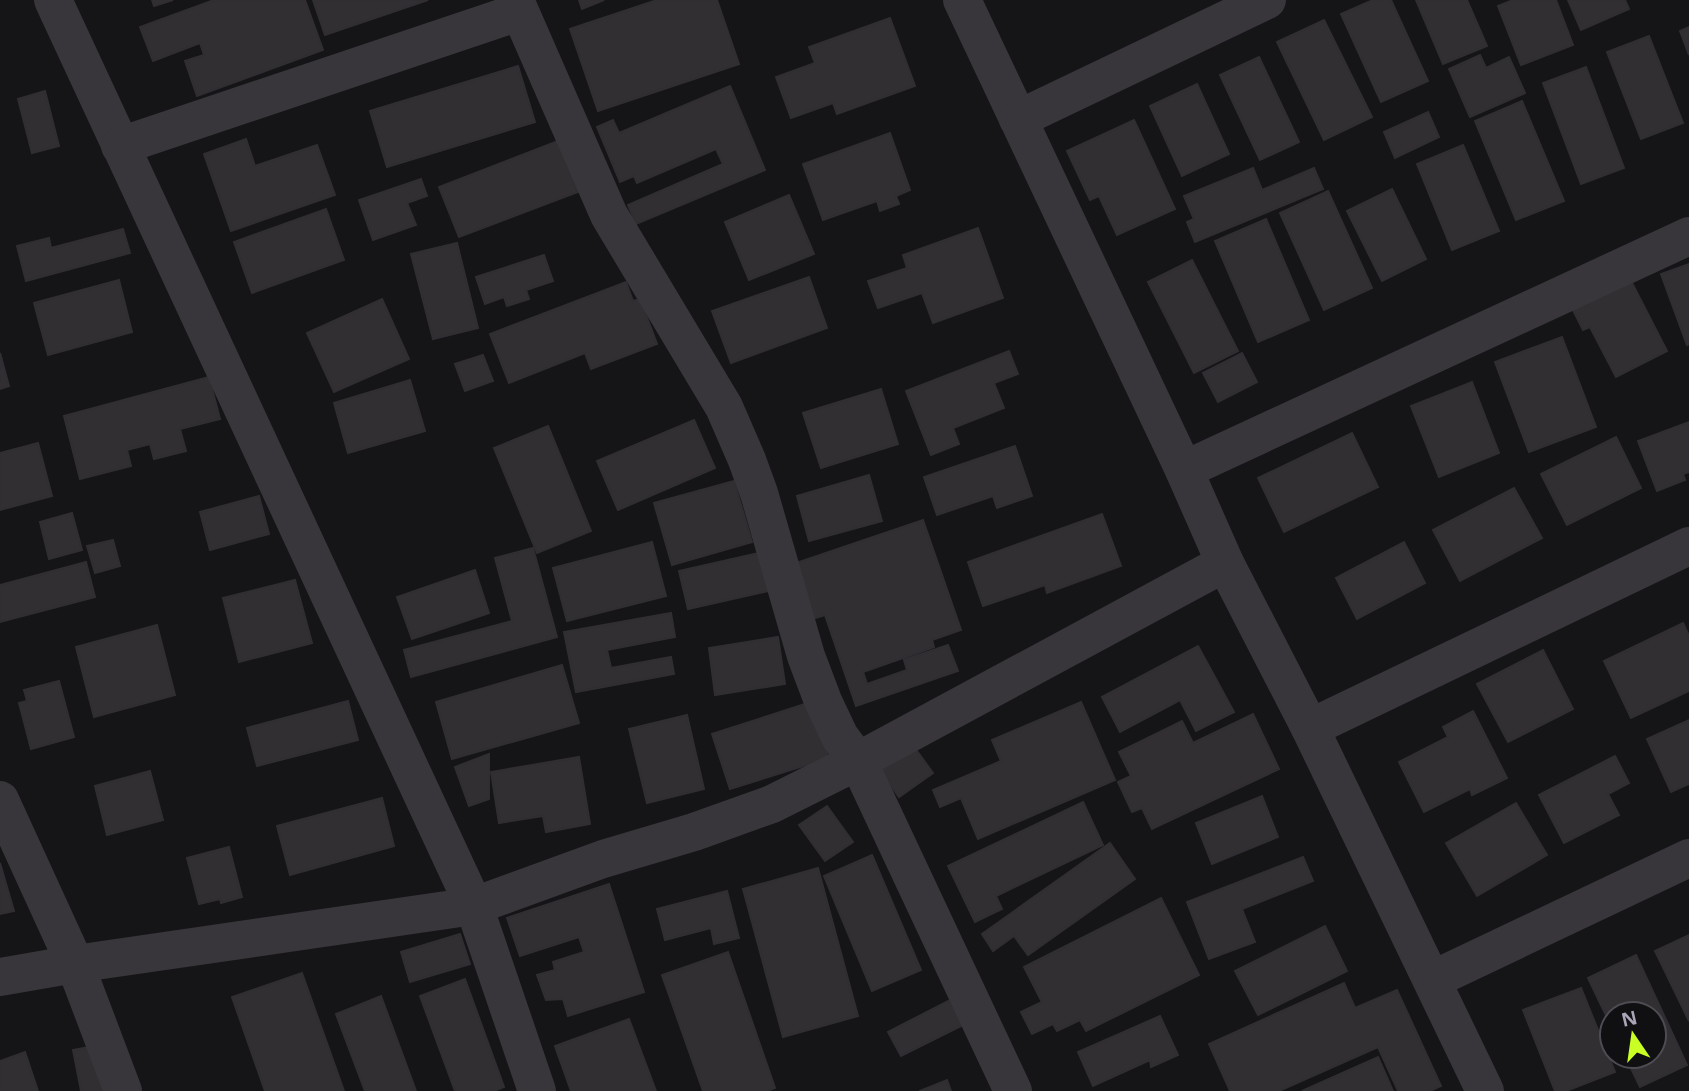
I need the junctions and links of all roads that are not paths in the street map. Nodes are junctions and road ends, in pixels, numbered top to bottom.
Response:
1 (53, 0) edge
2 (962, 0) edge
3 (1267, 0) edge
4 (517, 6) edge
5 (1018, 119) junction
6 (120, 146) junction
7 (1689, 236) edge
8 (1184, 470) junction
9 (1689, 546) edge
10 (1225, 563) junction
11 (1310, 728) junction
12 (858, 761) junction
13 (0, 800) edge
14 (1689, 858) edge
15 (474, 906) junction
16 (75, 964) junction
17 (0, 978) edge
18 (1432, 980) junction
19 (123, 1091) edge
20 (537, 1091) edge
21 (1013, 1091) edge
22 (1485, 1091) edge

1 - 6 street
2 - 5 street
3 - 5 street
4 - 6 street
4 - 12 street
5 - 8 street
6 - 15 street
7 - 8 street
8 - 10 street
9 - 11 street
10 - 11 street
10 - 12 street
11 - 18 street
12 - 15 street
12 - 21 street
13 - 16 street
14 - 18 street
15 - 16 street
15 - 20 street
16 - 17 street
16 - 19 street
18 - 22 street

